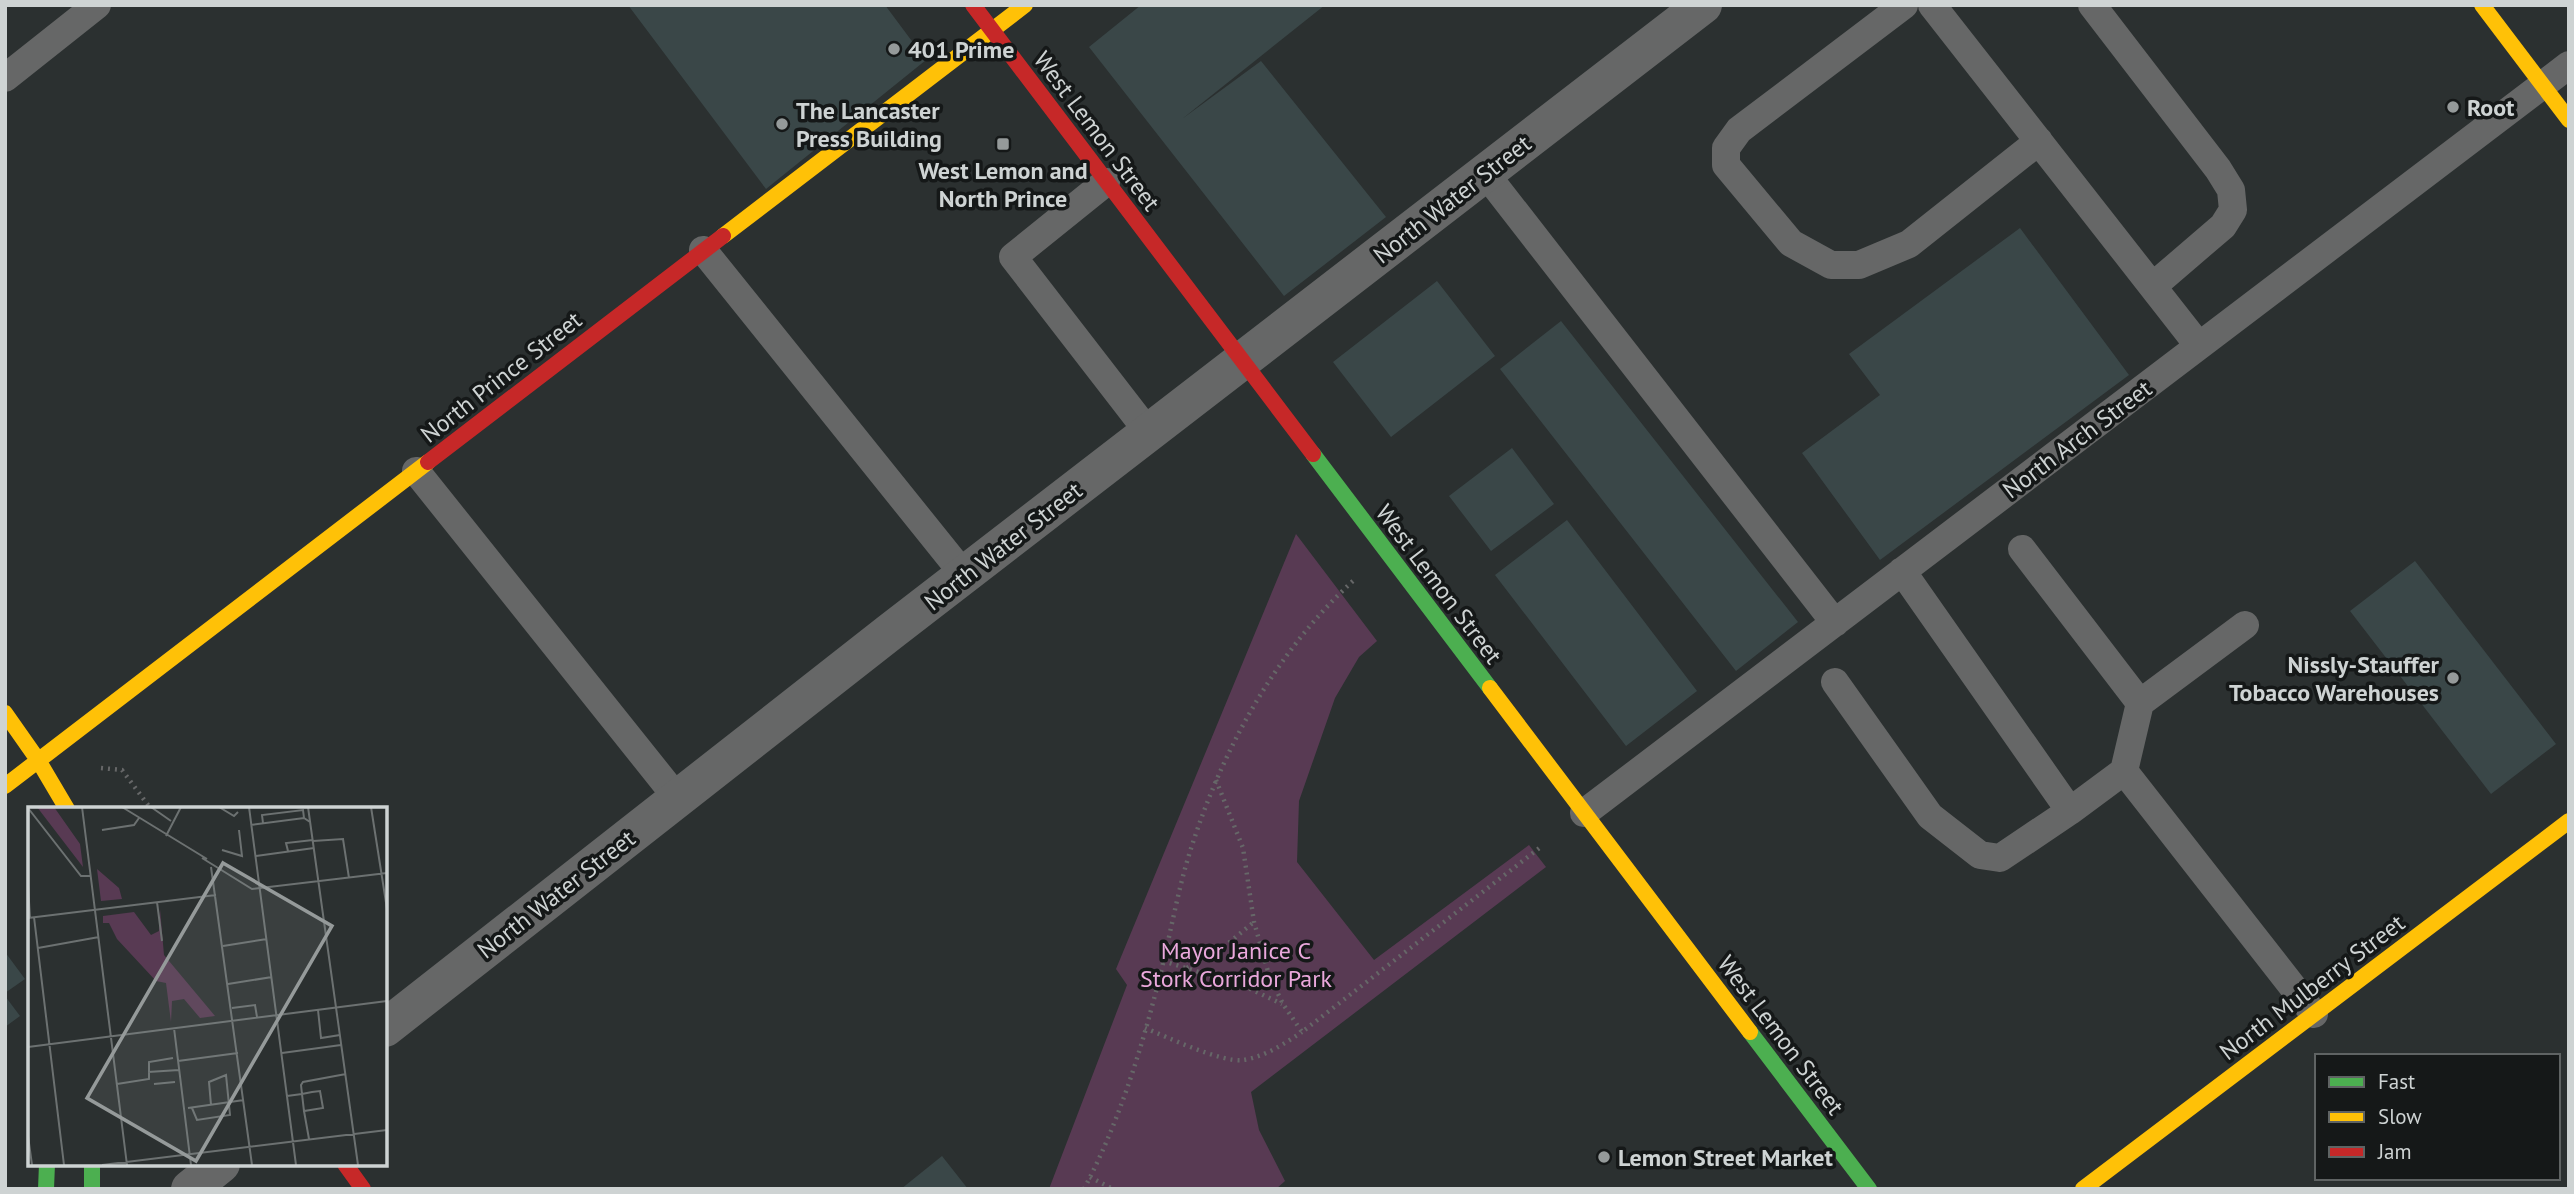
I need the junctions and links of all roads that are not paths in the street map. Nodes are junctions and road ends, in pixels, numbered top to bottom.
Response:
1 (97, 5) edge
2 (973, 5) edge
3 (1025, 5) edge
4 (1703, 5) edge
5 (1904, 5) edge
6 (1933, 5) edge
7 (2092, 5) edge
8 (2482, 5) edge
9 (992, 30) junction
10 (2569, 65) edge
11 (5, 78) edge
12 (2542, 85) junction
13 (2569, 120) edge
14 (2039, 141) junction
15 (1485, 173) junction
16 (1106, 182) junction
17 (703, 250) junction
18 (2153, 286) junction
19 (2199, 346) junction
20 (1242, 360) junction
21 (1149, 433) junction
22 (416, 471) junction
23 (2022, 549) dead end
24 (1902, 571) junction
25 (965, 576) junction
26 (1835, 623) junction
27 (2245, 625) dead end
28 (1835, 681) dead end
29 (2140, 703) junction
30 (5, 713) edge
31 (38, 760) junction
32 (2124, 771) junction
33 (5, 786) edge
34 (678, 799) junction
35 (46, 807) edge
36 (66, 807) edge
37 (2070, 811) junction
38 (1584, 813) junction
39 (2569, 821) edge
40 (2314, 1014) junction
41 (387, 1026) edge
42 (47, 1166) edge
43 (92, 1166) edge
44 (219, 1166) edge
45 (346, 1166) edge
46 (46, 1189) edge
47 (92, 1189) edge
48 (190, 1189) edge
49 (363, 1189) edge
50 (1869, 1189) edge
51 (2083, 1189) edge

1 - 11 lane
2 - 9 main road, West Lemon Street
3 - 9 main road, North Prince Street
4 - 15 street, North Water Street
5 - 14 lane
6 - 14 lane
7 - 18 lane
8 - 12 main road
9 - 16 main road, West Lemon Street
9 - 17 main road, North Prince Street
10 - 12 lane, North Arch Street
12 - 13 main road
12 - 19 lane, North Arch Street
14 - 18 lane
15 - 20 street, North Water Street
15 - 26 lane
16 - 20 main road, West Lemon Street
16 - 21 lane
17 - 22 main road, North Prince Street
17 - 25 lane
18 - 19 lane
19 - 24 lane, North Arch Street
20 - 21 street, North Water Street
20 - 38 main road, West Lemon Street
21 - 25 street, North Water Street
22 - 31 main road, North Prince Street
22 - 34 lane
23 - 29 lane
24 - 26 lane, North Arch Street
24 - 37 lane
25 - 34 street, North Water Street
26 - 38 lane, North Arch Street
27 - 29 lane
28 - 37 lane
29 - 32 lane
30 - 31 main road
31 - 33 main road, North Prince Street
31 - 35 main road
31 - 36 main road
32 - 37 lane
32 - 40 lane
34 - 41 street, North Water Street
38 - 50 main road, West Lemon Street
39 - 40 main road, North Mulberry Street
40 - 51 main road, North Mulberry Street
42 - 46 main road
43 - 47 main road
44 - 48 street
45 - 49 main road

